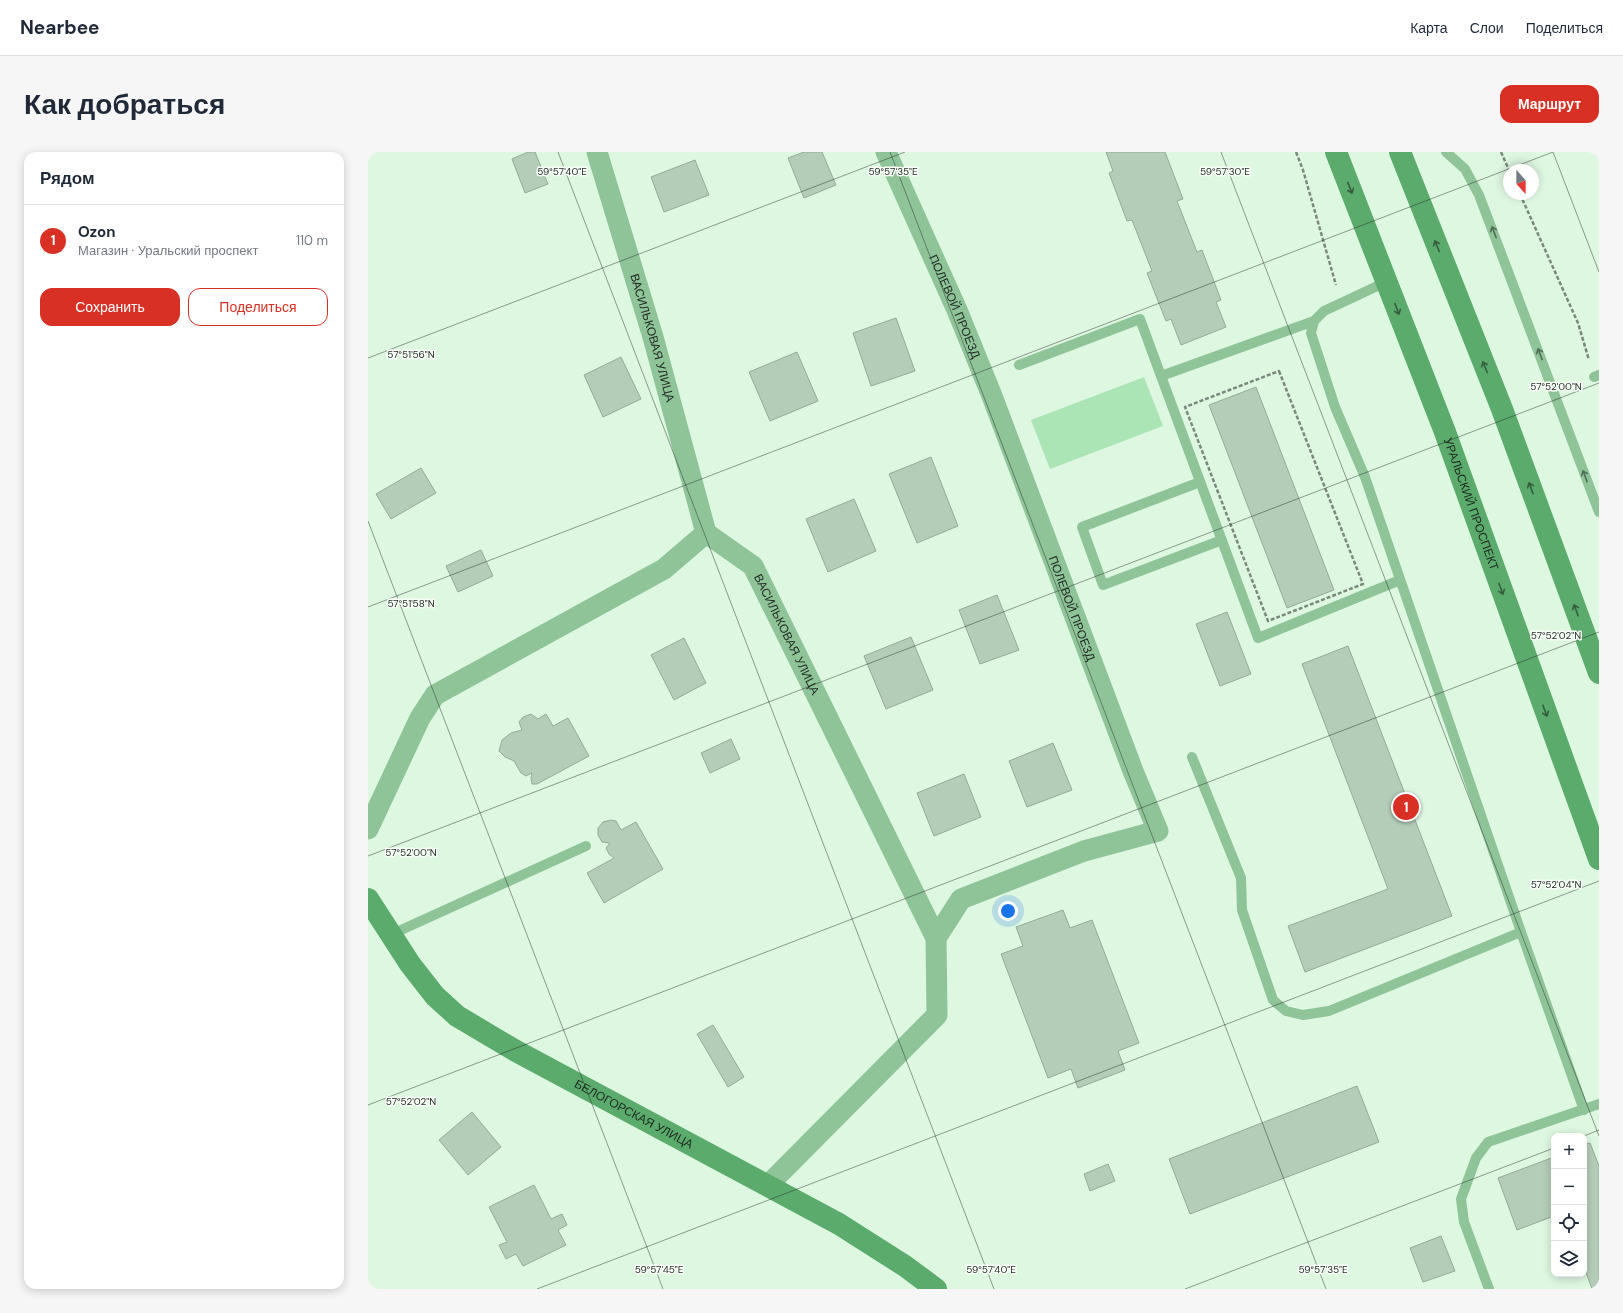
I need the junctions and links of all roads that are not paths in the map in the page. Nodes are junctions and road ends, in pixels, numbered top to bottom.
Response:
1 (597, 152) edge
2 (886, 152) edge
3 (1336, 152) edge
4 (1400, 152) edge
5 (1446, 152) edge
6 (1386, 282) junction
7 (1314, 321) junction
8 (1019, 364) dead end
9 (1161, 376) junction
10 (1200, 482) junction
11 (1599, 512) edge
12 (706, 533) junction
13 (1222, 540) junction
14 (1400, 580) junction
15 (1599, 673) edge
16 (1192, 757) dead end
17 (368, 829) edge
18 (586, 846) dead end
19 (1599, 859) edge
20 (368, 900) edge
21 (1521, 932) junction
22 (390, 934) junction
23 (936, 938) junction
24 (1599, 1104) edge
25 (1584, 1110) junction
26 (768, 1185) junction
27 (936, 1289) edge
28 (1489, 1289) edge

1 - 12 street, ВАСИЛЬКОВАЯ УЛИЦА
2 - 23 street, ПОЛЕВОЙ ПРОЕЗД
3 -> 6 main road, УРАЛЬСКИЙ ПРОСПЕКТ
15 -> 4 main road
11 -> 5 lane
6 - 7 lane
6 -> 19 main road, УРАЛЬСКИЙ ПРОСПЕКТ
7 - 9 lane
7 - 14 lane
8 - 9 lane
9 - 10 lane
10 - 13 lane
10 - 13 lane
12 - 17 street
12 - 23 street, ВАСИЛЬКОВАЯ УЛИЦА
13 - 14 lane
14 - 21 lane
16 - 21 lane
18 - 22 lane
20 - 22 main road, БЕЛОГОРСКАЯ УЛИЦА
21 - 25 lane
22 - 26 main road, БЕЛОГОРСКАЯ УЛИЦА
23 - 26 street
24 - 25 lane
25 - 28 lane
26 - 27 main road, БЕЛОГОРСКАЯ УЛИЦА

